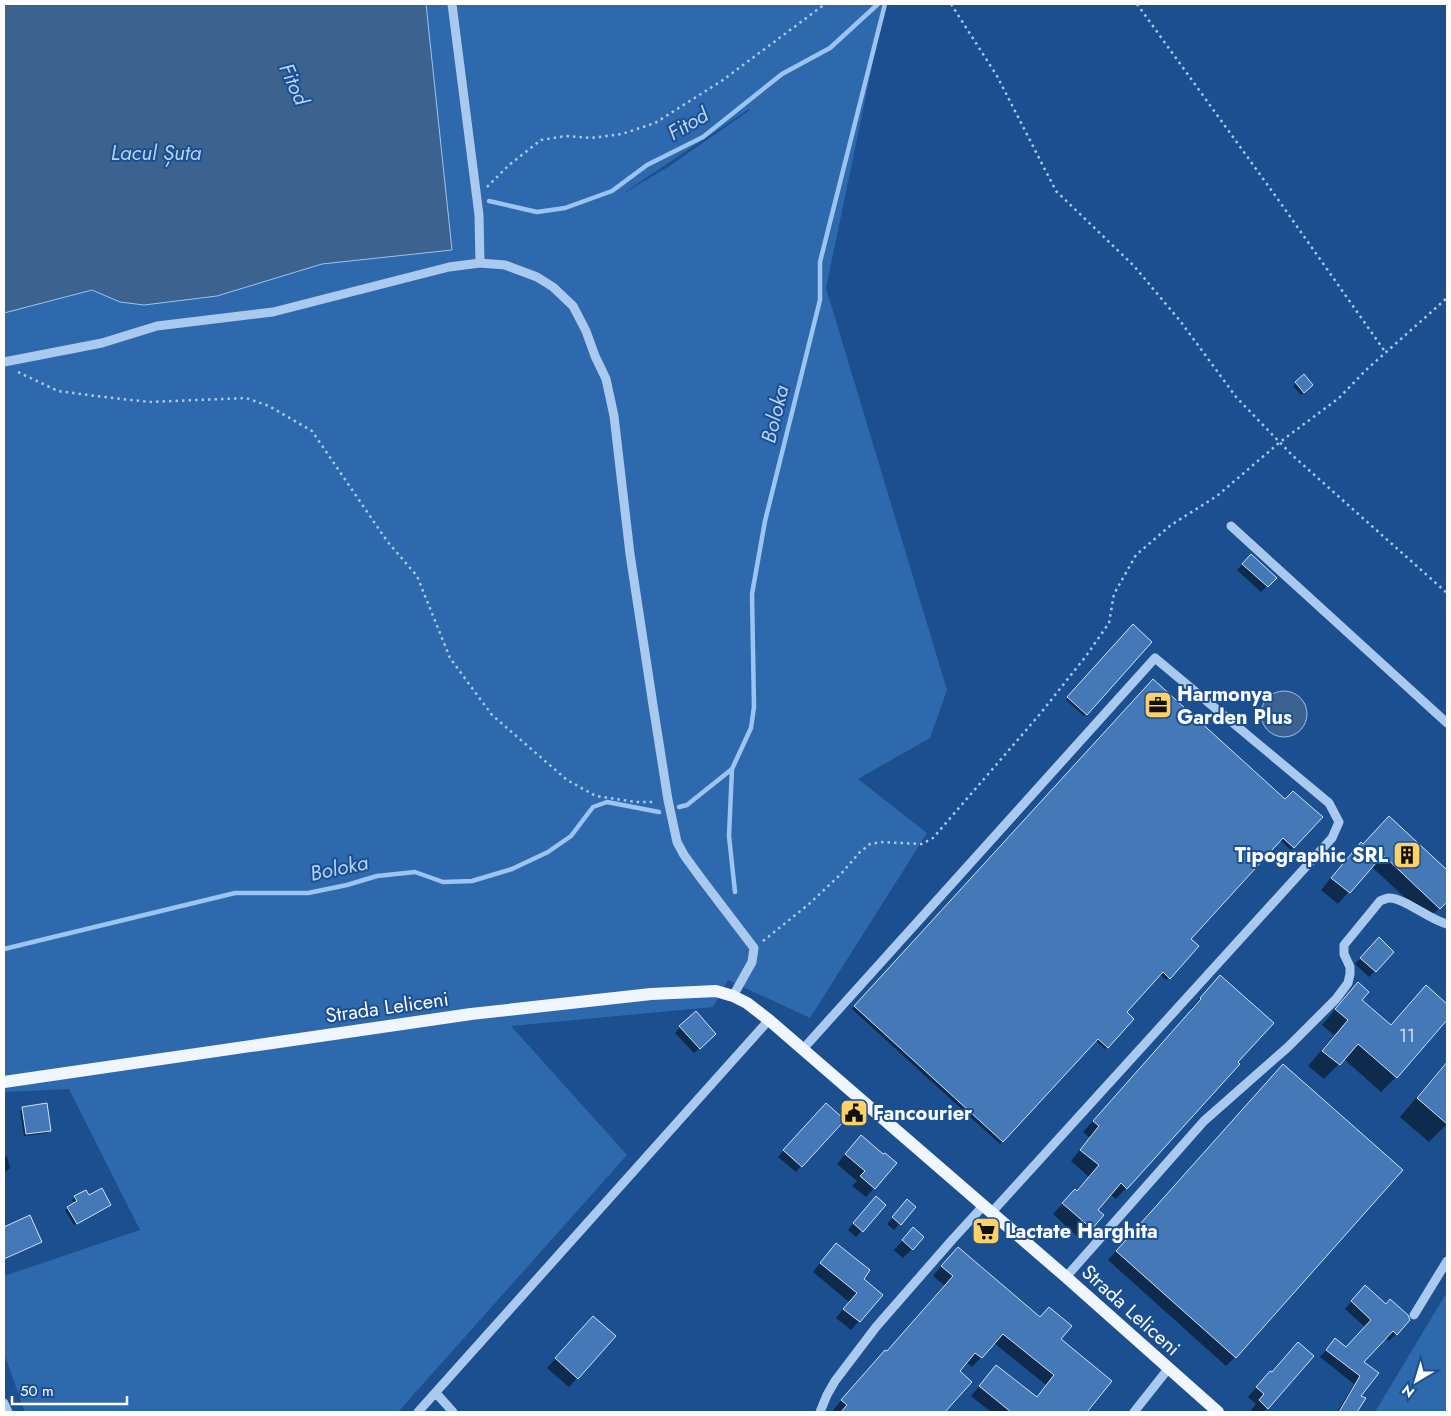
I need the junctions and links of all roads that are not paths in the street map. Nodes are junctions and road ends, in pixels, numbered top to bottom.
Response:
1 (452, 4) edge
2 (480, 263) junction
3 (4, 362) edge
4 (1231, 526) dead end
5 (1447, 723) edge
6 (1447, 924) edge
7 (733, 996) junction
8 (769, 1020) junction
9 (803, 1049) junction
10 (4, 1082) edge
11 (988, 1209) junction
12 (1447, 1261) edge
13 (1066, 1277) junction
14 (1414, 1315) dead end
15 (1168, 1369) junction
16 (436, 1393) junction
17 (4, 1403) edge
18 (8, 1412) edge
19 (418, 1412) edge
20 (454, 1412) edge
21 (820, 1412) edge
22 (1134, 1412) edge
23 (1218, 1412) edge

1 - 2 street
2 - 3 street
2 - 7 street
4 - 5 street
6 - 13 street
7 - 8 main road, Strada Leliceni
7 - 10 main road, Strada Leliceni
8 - 9 main road, Strada Leliceni
8 - 16 street
9 - 11 main road, Strada Leliceni
9 - 11 street
11 - 13 main road, Strada Leliceni
11 - 21 street
12 - 14 street
13 - 15 main road, Strada Leliceni
15 - 22 street
15 - 23 main road, Strada Leliceni
16 - 19 street
16 - 20 street
17 - 18 street

